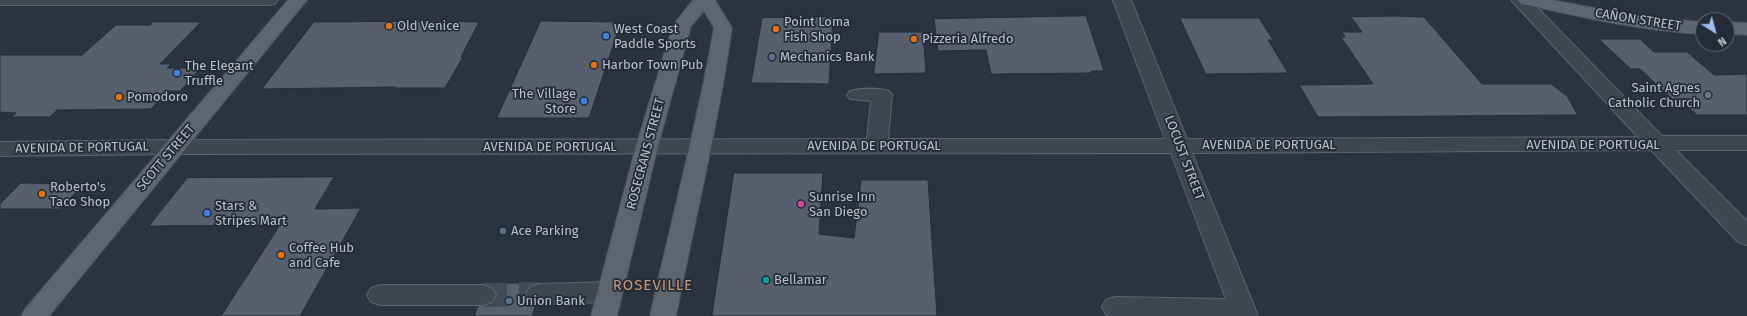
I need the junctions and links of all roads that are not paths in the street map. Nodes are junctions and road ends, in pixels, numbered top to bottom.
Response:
1 (0, 0) edge
2 (269, 0) edge
3 (298, 0) edge
4 (705, 0) edge
5 (1122, 0) edge
6 (1520, 0) edge
7 (1527, 0) edge
8 (1695, 27) edge
9 (1735, 28) edge
10 (1747, 28) edge
11 (858, 95) dead end
12 (1747, 144) edge
13 (1658, 145) junction
14 (647, 146) junction
15 (699, 146) junction
16 (877, 146) junction
17 (1179, 146) junction
18 (175, 147) junction
19 (0, 149) edge
20 (1747, 236) edge
21 (610, 292) junction
22 (539, 294) tunnel mouth
23 (380, 295) dead end
24 (483, 295) tunnel mouth
25 (1115, 307) dead end
26 (1243, 313) edge
27 (34, 316) edge
28 (604, 316) edge
29 (664, 316) edge

1 - 2 street
3 - 18 main road, SCOTT STREET
4 - 14 main road, ROSECRANS STREET
4 - 15 main road, ROSECRANS STREET
5 - 17 street, LOCUST STREET
6 - 13 street
7 - 8 main road, CAÑON STREET
9 - 10 main road
11 - 16 street
12 - 13 street, AVENIDA DE PORTUGAL
13 - 17 street, AVENIDA DE PORTUGAL
13 - 20 street
14 - 15 street, AVENIDA DE PORTUGAL
14 - 18 street, AVENIDA DE PORTUGAL
14 - 21 main road, ROSECRANS STREET
15 - 16 street, AVENIDA DE PORTUGAL
15 - 29 main road, ROSECRANS STREET
16 - 17 street, AVENIDA DE PORTUGAL
17 - 26 street, LOCUST STREET
18 - 19 street, AVENIDA DE PORTUGAL
18 - 27 main road, SCOTT STREET
21 - 22 street
21 - 28 main road, ROSECRANS STREET
23 - 24 street
25 - 26 street

